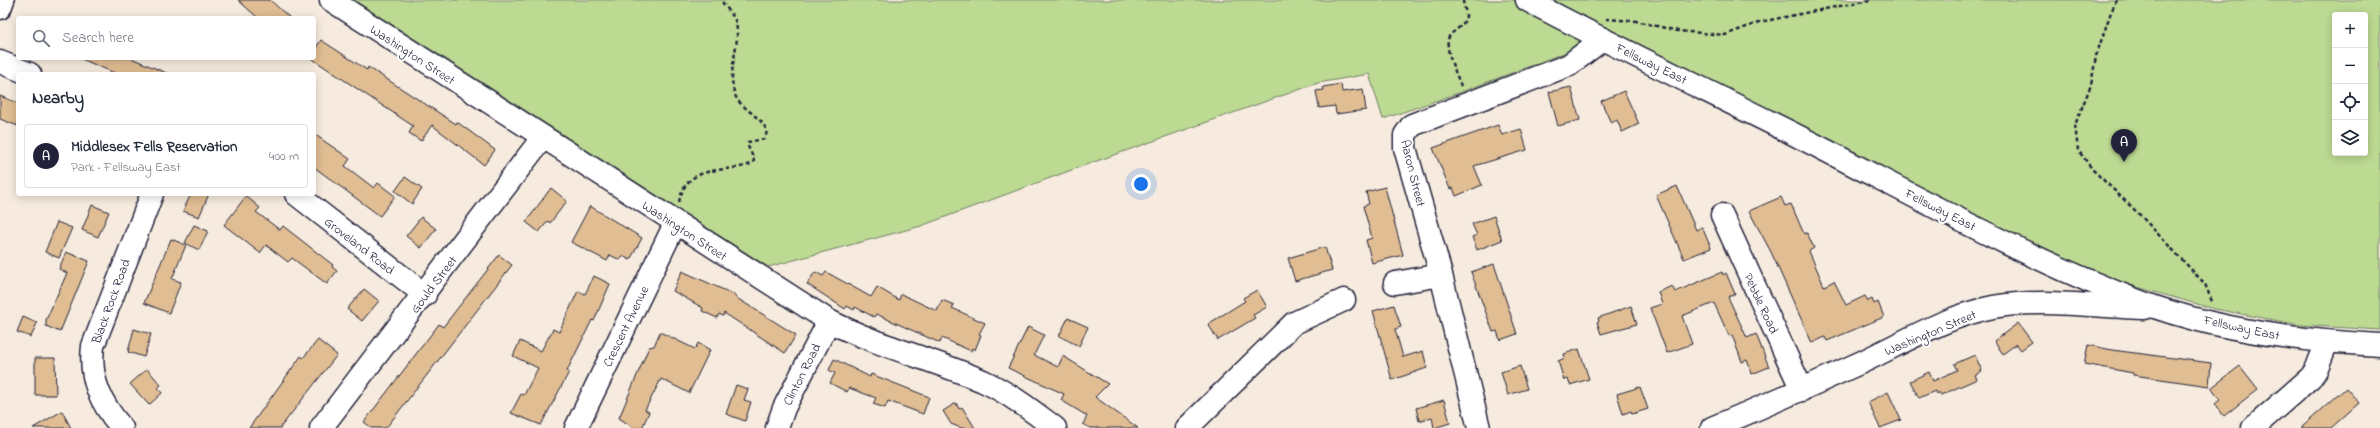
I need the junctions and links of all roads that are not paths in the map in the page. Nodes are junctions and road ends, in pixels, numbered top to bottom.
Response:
1 (3, 0) edge
2 (331, 0) edge
3 (1527, 0) edge
4 (0, 8) edge
5 (1601, 28) junction
6 (0, 62) edge
7 (25, 72) edge
8 (543, 137) junction
9 (151, 196) edge
10 (299, 196) edge
11 (1722, 215) dead end
12 (675, 224) junction
13 (1441, 275) junction
14 (1395, 283) dead end
15 (425, 295) junction
16 (1344, 300) dead end
17 (2163, 309) junction
18 (828, 321) junction
19 (2327, 342) junction
20 (2380, 344) edge
21 (1802, 390) junction
22 (1042, 424) edge
23 (122, 428) edge
24 (322, 428) edge
25 (576, 428) edge
26 (777, 428) edge
27 (1187, 428) edge
28 (1480, 428) edge
29 (1712, 428) edge
30 (2253, 428) edge

1 - 4 street
2 - 8 street, Washington Street
3 - 5 street, Fellsway East
5 - 13 street, Aaron Street
5 - 17 street, Fellsway East
6 - 7 street
8 - 12 street, Washington Street
8 - 15 street, Gould Street
9 - 23 street, Black Rock Road
10 - 15 street, Groveland Road
11 - 21 street, Pebble Road
12 - 18 street, Washington Street
12 - 25 street, Crescent Avenue
13 - 14 street
13 - 28 street, Aaron Street
15 - 24 street, Gould Street
16 - 27 street
17 - 19 street, Fellsway East
17 - 21 street, Washington Street
18 - 22 street, Washington Street
18 - 26 street, Clinton Road
19 - 20 street, Fellsway East
19 - 30 street
21 - 29 street, Washington Street

